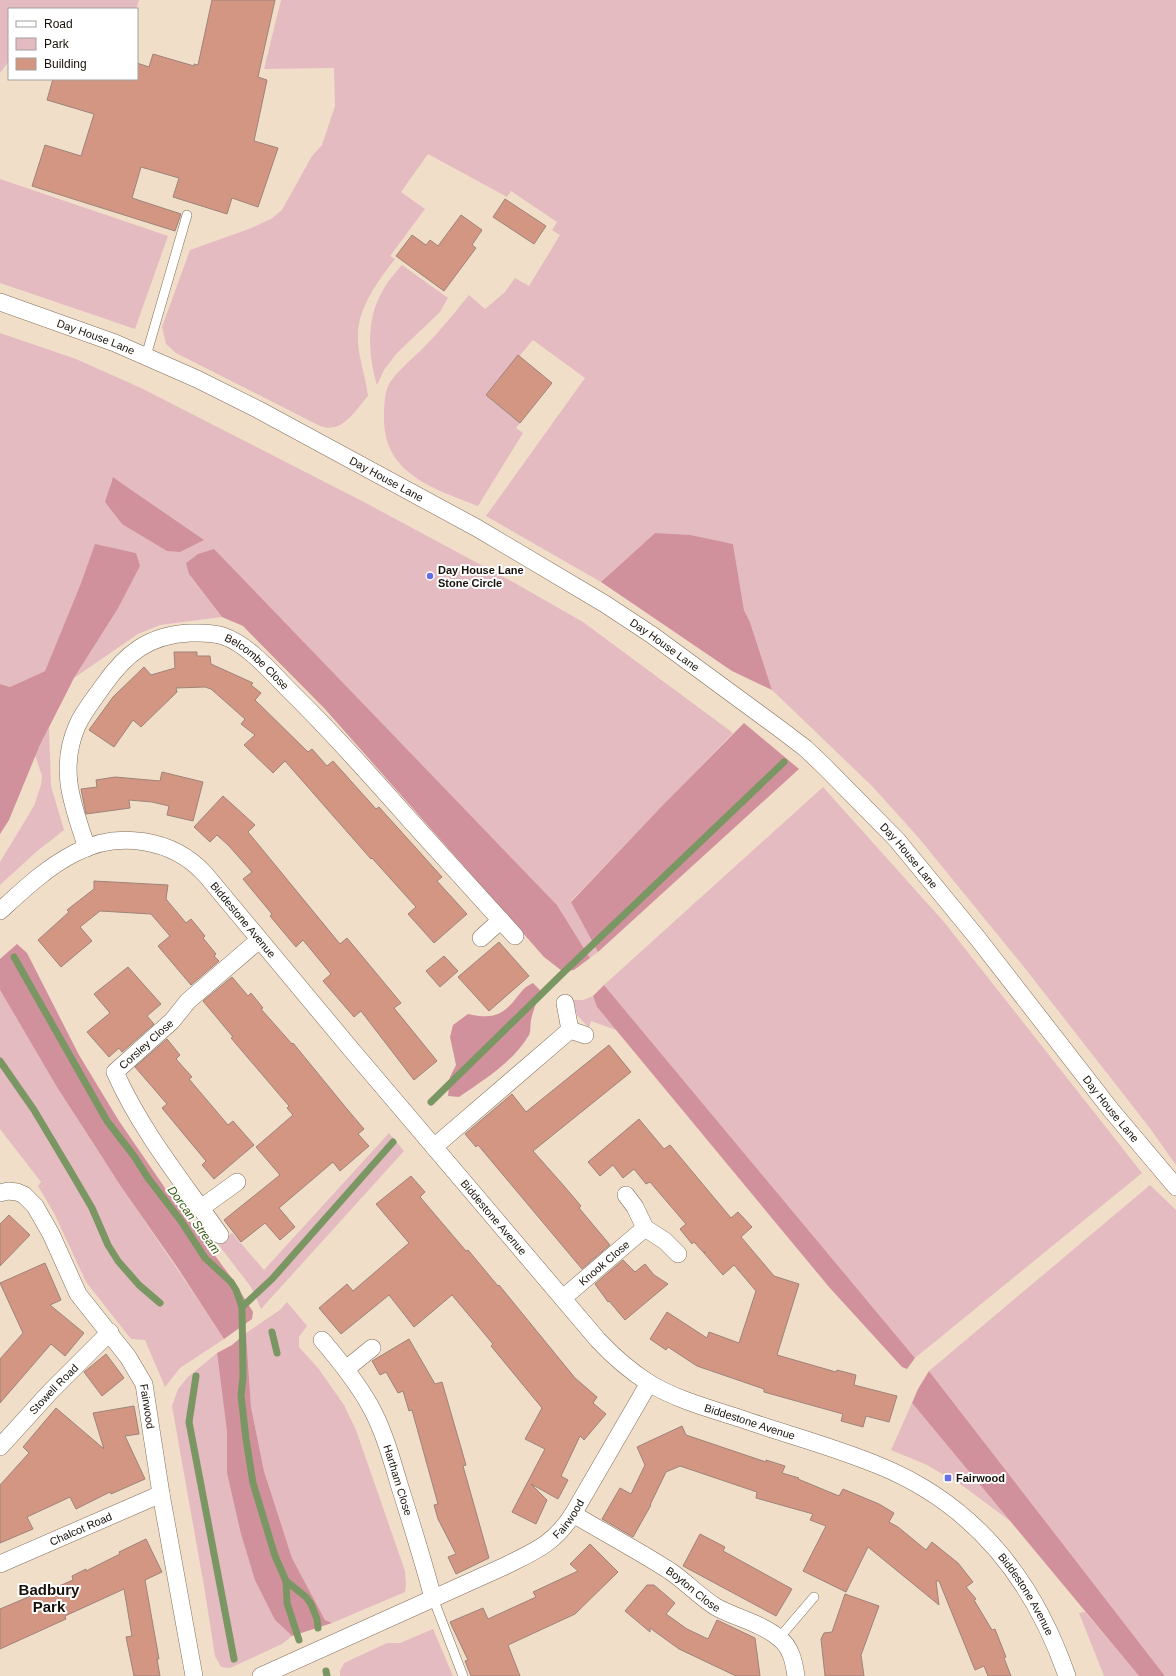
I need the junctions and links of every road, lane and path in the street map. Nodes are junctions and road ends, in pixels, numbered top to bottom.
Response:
1 (187, 215) dead end
2 (0, 302) edge
3 (146, 356) junction
4 (87, 848) junction
5 (0, 911) edge
6 (501, 920) junction
7 (515, 936) dead end
8 (481, 938) dead end
9 (259, 940) junction
10 (565, 1003) dead end
11 (434, 1147) junction
12 (237, 1182) dead end
13 (1176, 1187) edge
14 (0, 1193) edge
15 (626, 1195) dead end
16 (201, 1208) junction
17 (645, 1228) junction
18 (220, 1235) dead end
19 (678, 1254) dead end
20 (563, 1298) junction
21 (110, 1332) junction
22 (322, 1340) dead end
23 (372, 1348) dead end
24 (346, 1369) junction
25 (649, 1383) junction
26 (0, 1448) edge
27 (161, 1494) junction
28 (572, 1514) junction
29 (0, 1564) edge
30 (814, 1597) dead end
31 (434, 1598) junction
32 (779, 1638) junction
33 (194, 1676) edge
34 (261, 1676) edge
35 (463, 1676) edge
36 (796, 1676) edge
37 (1068, 1676) edge

1 - 3 lane
2 - 3 street, Day House Lane
3 - 13 street, Day House Lane
4 - 5 street, Biddestone Avenue
4 - 6 street, Belcombe Close
4 - 9 street, Biddestone Avenue
6 - 7 street, Belcombe Close
6 - 8 street
9 - 11 street, Biddestone Avenue
9 - 16 street, Corsley Close
10 - 11 street
11 - 20 street, Biddestone Avenue
12 - 16 street
14 - 21 street, Fairwood
15 - 17 street
16 - 18 street, Corsley Close
17 - 19 street
17 - 20 street, Knook Close
20 - 25 street, Biddestone Avenue
21 - 26 street, Stowell Road
21 - 27 street, Fairwood
22 - 24 street, Hartham Close
23 - 24 street
24 - 31 street, Hartham Close
25 - 28 street, Fairwood
25 - 37 street, Biddestone Avenue
27 - 29 street, Chalcot Road
27 - 33 street, Fairwood
28 - 31 street, Fairwood
28 - 32 street, Boyton Close
30 - 32 lane
31 - 34 street, Fairwood
31 - 35 lane
32 - 36 street, Boyton Close

